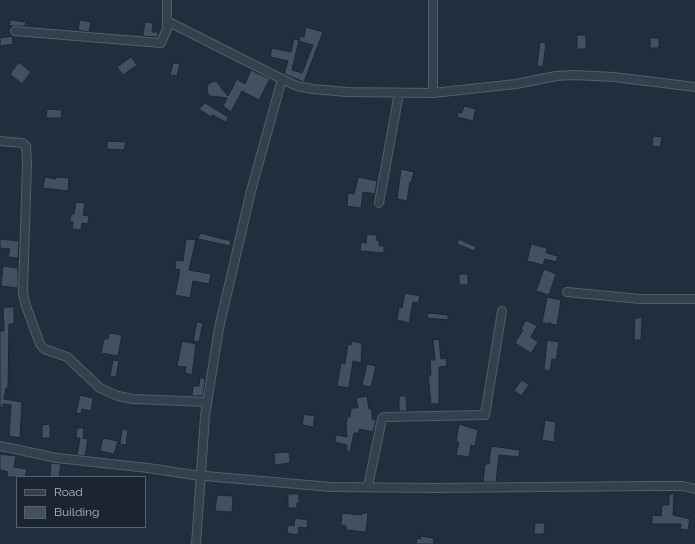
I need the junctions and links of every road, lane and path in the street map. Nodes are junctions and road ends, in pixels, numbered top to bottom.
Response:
1 (167, 0) edge
2 (433, 1) edge
3 (167, 22) junction
4 (15, 31) dead end
5 (282, 79) junction
6 (695, 87) edge
7 (399, 93) junction
8 (433, 93) junction
9 (0, 141) edge
10 (379, 203) dead end
11 (568, 292) dead end
12 (695, 299) edge
13 (502, 311) dead end
14 (207, 402) junction
15 (0, 446) edge
16 (199, 476) junction
17 (368, 486) junction
18 (695, 489) edge
19 (196, 544) edge

1 - 3 street
2 - 8 street
3 - 4 street
3 - 5 street
5 - 7 street
5 - 14 street
6 - 8 street
7 - 8 street
7 - 10 street
9 - 14 street
11 - 12 street
13 - 17 street
14 - 16 street
15 - 16 street
16 - 17 street
16 - 19 street
17 - 18 street

